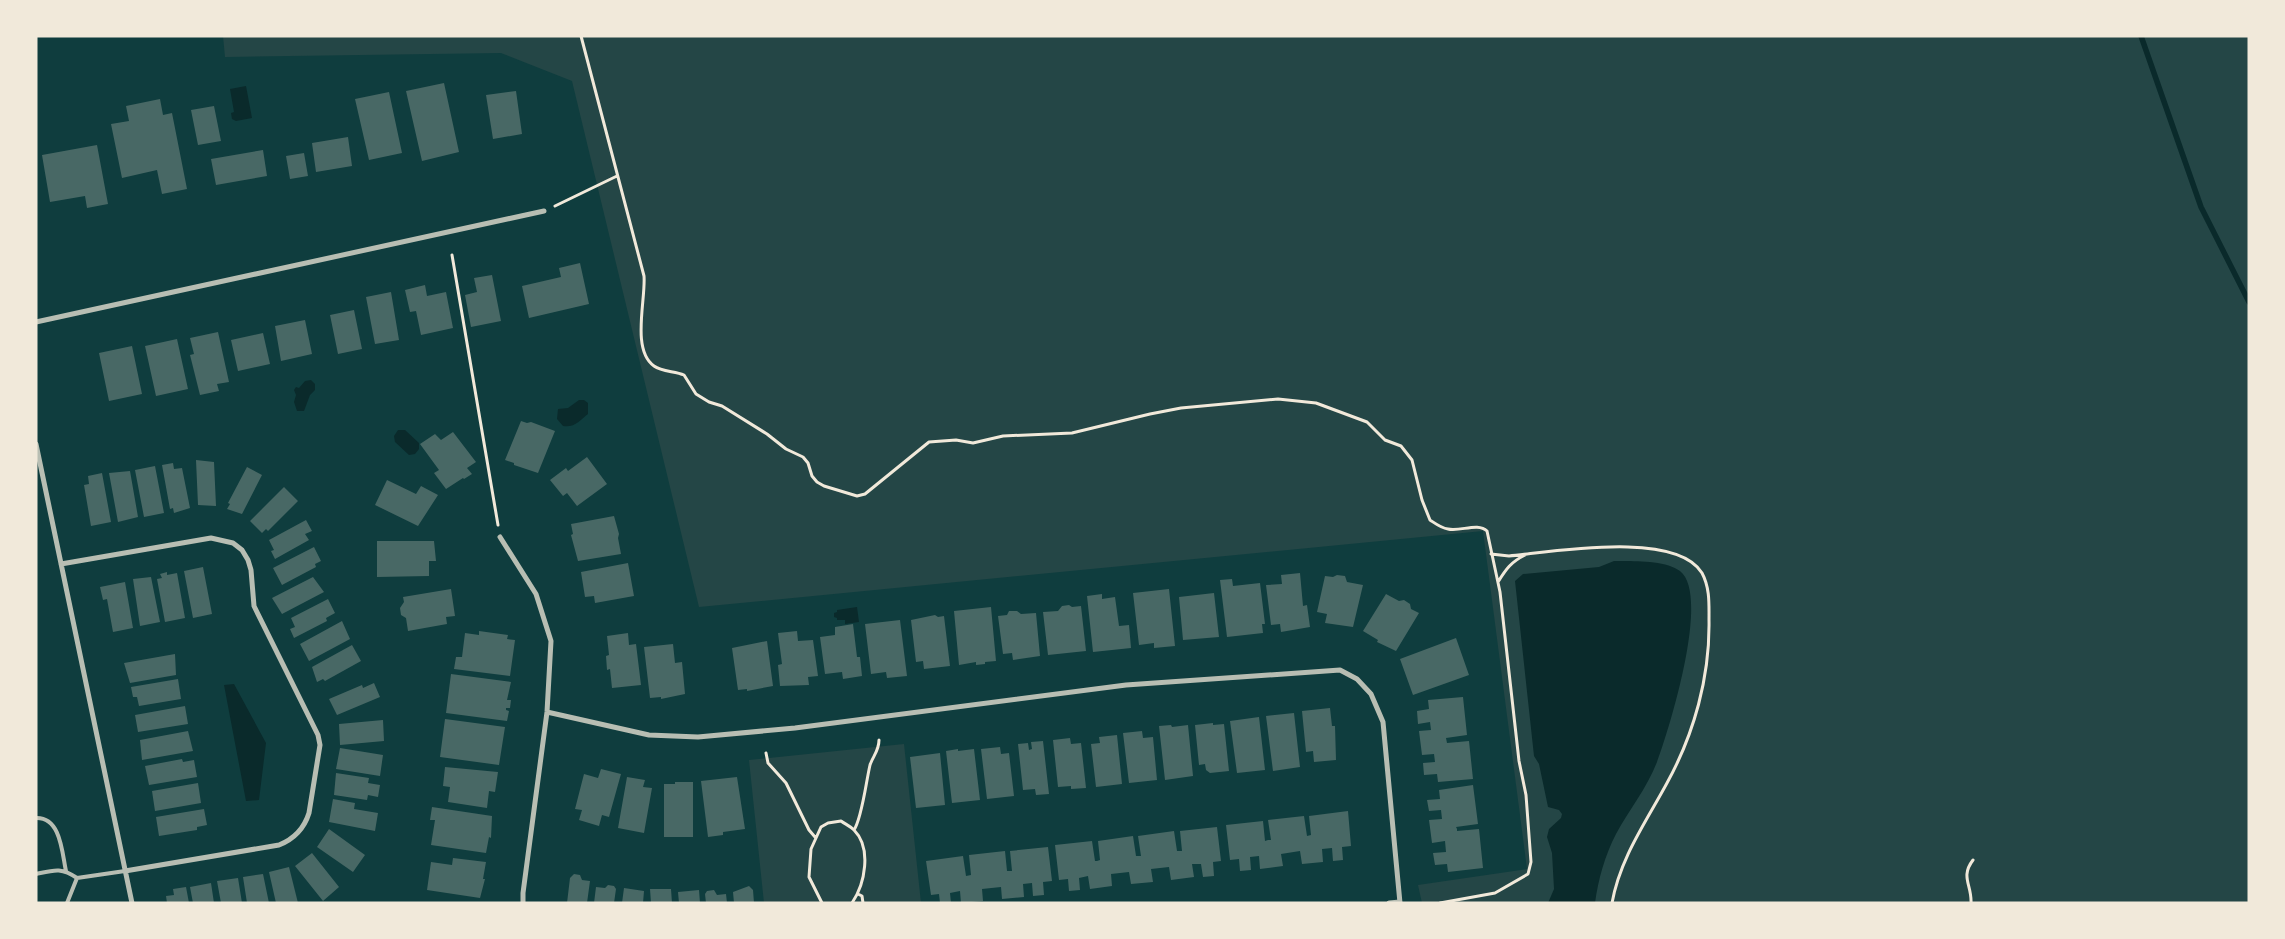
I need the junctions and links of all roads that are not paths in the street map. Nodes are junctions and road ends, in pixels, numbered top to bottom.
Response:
1 (544, 212) road end
2 (36, 322) edge
3 (36, 444) edge
4 (500, 537) road end
5 (61, 564) junction
6 (547, 712) junction
7 (36, 818) edge
8 (66, 871) junction
9 (125, 871) junction
10 (36, 874) edge
11 (77, 878) junction
12 (1400, 902) edge
13 (67, 903) edge
14 (132, 903) edge
15 (523, 903) edge
16 (1389, 903) edge

1 - 2 street
3 - 5 street
4 - 6 street
5 - 9 street
5 - 9 street
6 - 12 street
6 - 15 street
7 - 8 lane
8 - 10 lane
8 - 11 lane
9 - 11 lane
9 - 14 street
11 - 13 lane
12 - 16 street

